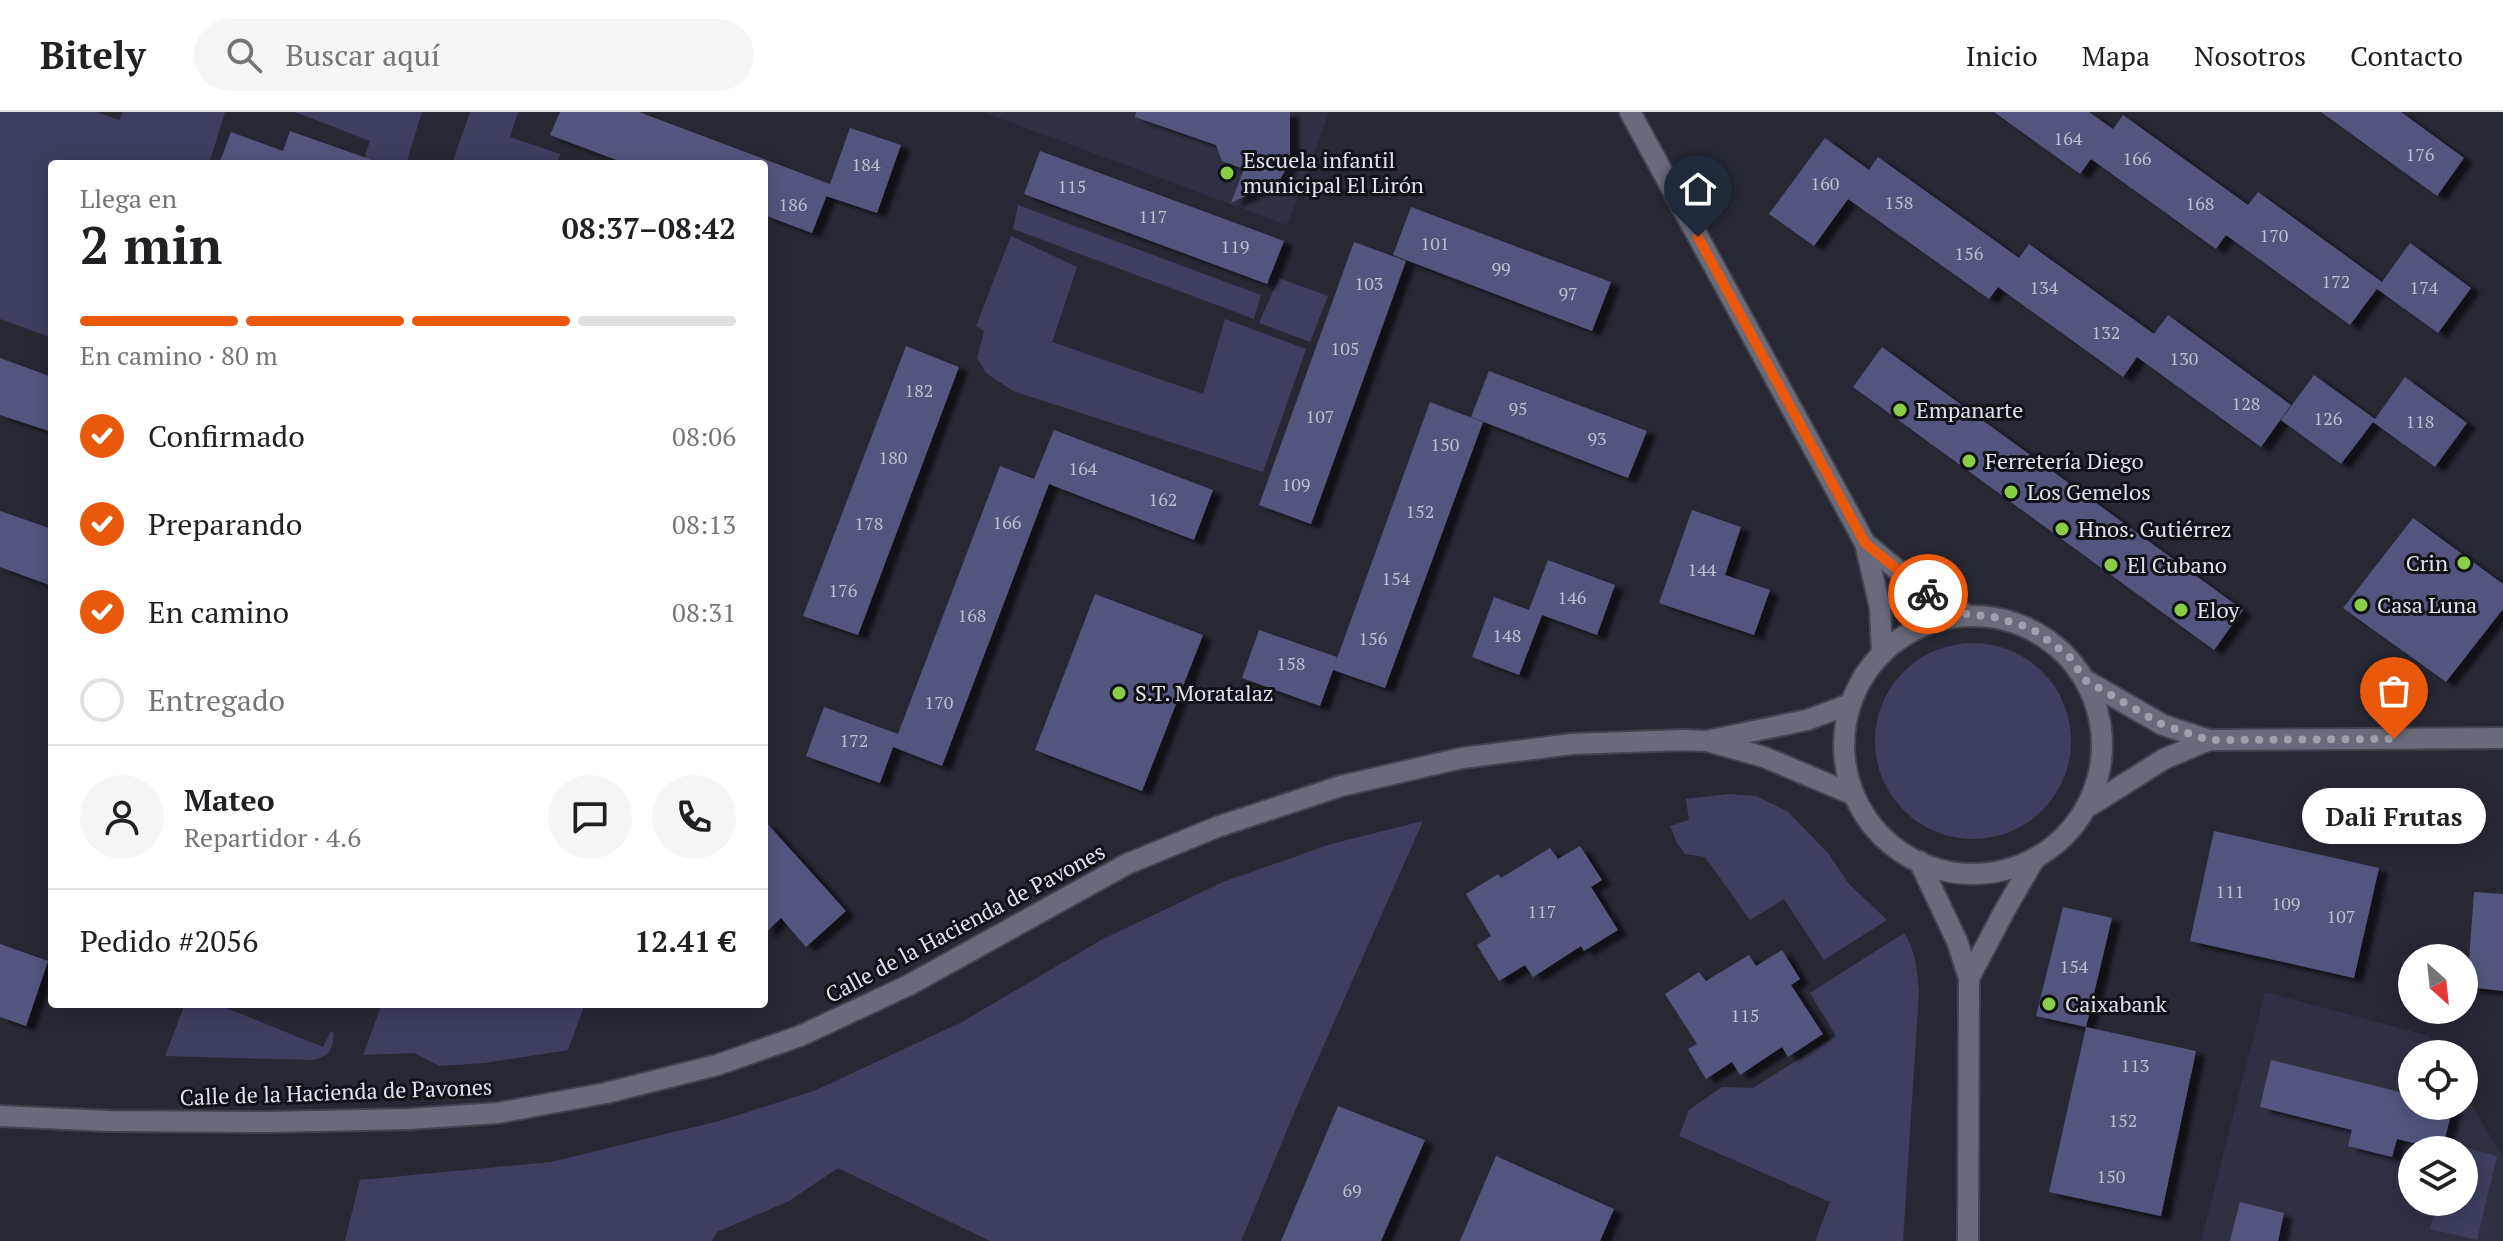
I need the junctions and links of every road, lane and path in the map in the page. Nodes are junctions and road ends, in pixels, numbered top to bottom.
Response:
1 (1630, 112) edge
2 (1865, 543) junction
3 (1965, 614) junction
4 (1882, 654) junction
5 (2085, 680) junction
6 (1850, 704) junction
7 (2503, 738) edge
8 (2209, 740) junction
9 (1707, 741) junction
10 (1852, 794) junction
11 (2091, 805) junction
12 (2034, 860) junction
13 (1919, 861) junction
14 (1969, 978) junction
15 (0, 1116) edge
16 (1968, 1241) edge

1 - 2 street
2 - 3 street
2 - 4 street
3 - 4 street
3 - 5 street
4 - 6 street
5 - 8 street
5 - 11 street
6 - 9 street, Calle de la Hacienda de Pavones
6 - 10 street
7 - 8 street
8 - 11 street
9 - 10 street, Calle de la Hacienda de Pavones
9 - 15 street, Calle de la Hacienda de Pavones
10 - 13 street
11 - 12 street
12 - 13 street
12 - 14 street
13 - 14 street
14 - 16 street

